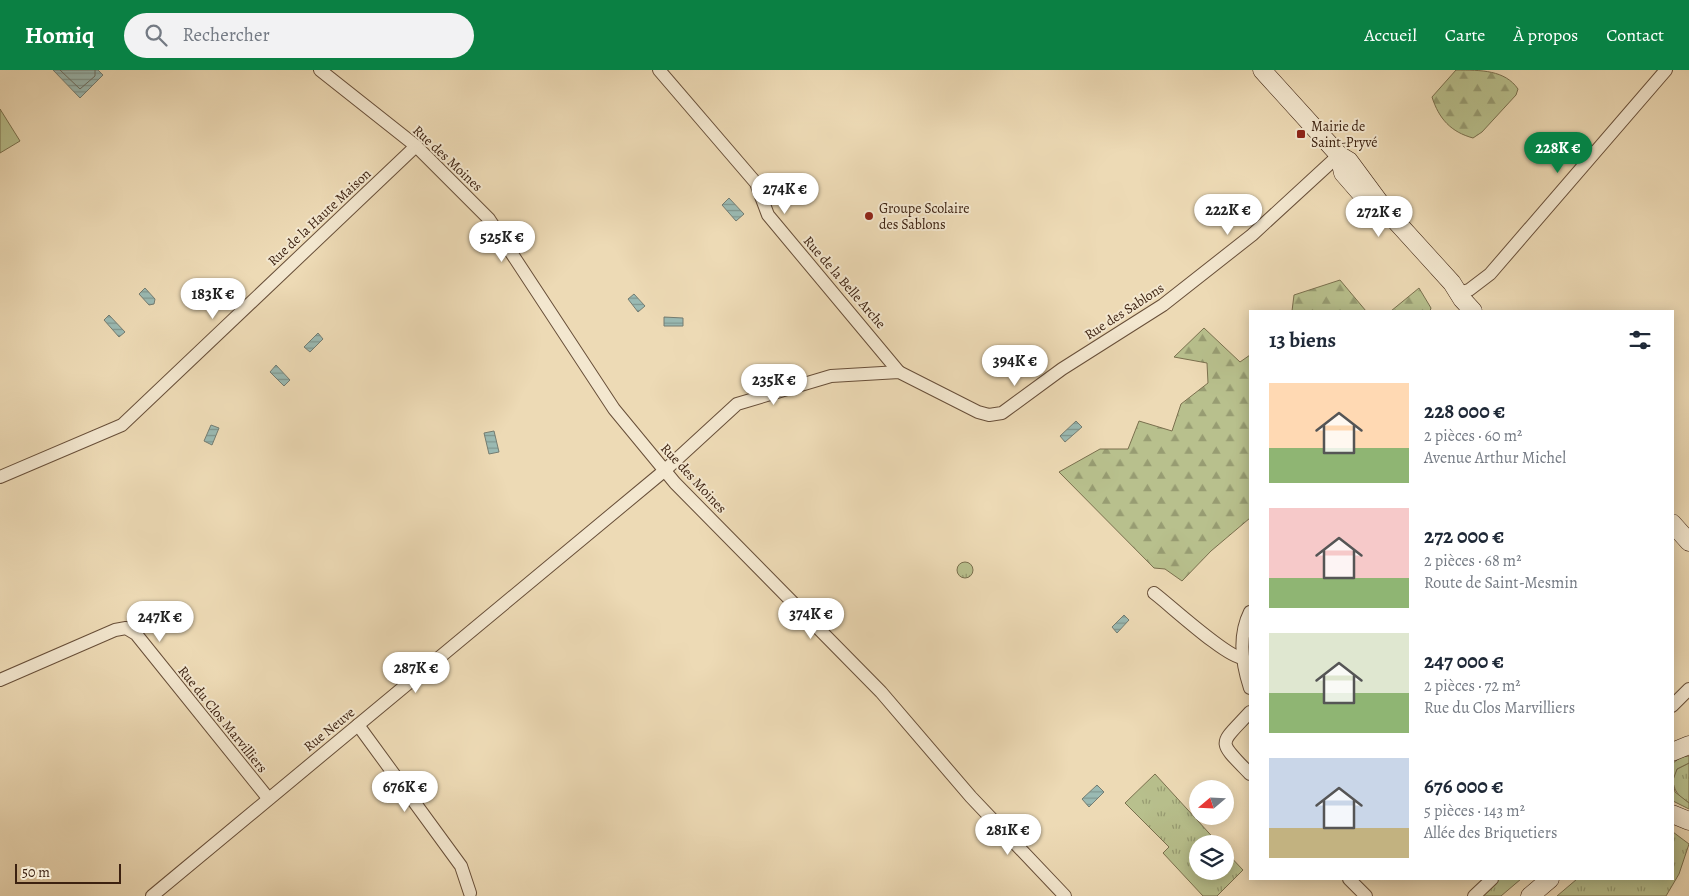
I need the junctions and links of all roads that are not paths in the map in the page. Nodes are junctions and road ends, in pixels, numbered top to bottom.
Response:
1 (320, 70) edge
2 (659, 70) edge
3 (1262, 70) edge
4 (1666, 70) edge
5 (416, 146) junction
6 (1339, 155) junction
7 (1458, 293) junction
8 (1472, 310) edge
9 (899, 372) junction
10 (664, 470) junction
11 (0, 477) edge
12 (1674, 525) edge
13 (1689, 542) edge
14 (1154, 593) dead end
15 (1249, 615) edge
16 (1243, 658) junction
17 (0, 680) edge
18 (1249, 684) edge
19 (1689, 689) edge
20 (1674, 704) edge
21 (1249, 713) edge
22 (358, 726) junction
23 (1689, 745) edge
24 (1674, 751) edge
25 (1249, 773) edge
26 (268, 798) junction
27 (1674, 815) edge
28 (1689, 821) edge
29 (1350, 880) edge
30 (1491, 880) edge
31 (1549, 880) edge
32 (470, 893) dead end
33 (152, 896) edge
34 (1064, 896) edge
35 (1366, 896) edge
36 (1474, 896) edge
37 (1530, 896) edge

1 - 5 street, Rue des Moines
2 - 9 street, Rue de la Belle Arche
3 - 6 main road
4 - 7 street
5 - 10 street, Rue des Moines
5 - 11 street, Rue de la Haute Maison
6 - 7 main road
6 - 9 street, Rue des Sablons
7 - 8 main road
9 - 10 street
10 - 22 street, Rue Neuve
10 - 34 street, Rue des Moines
12 - 13 main road
14 - 16 street
15 - 16 street
16 - 18 street
17 - 26 street, Rue du Clos Marvilliers
19 - 20 street
21 - 25 street
22 - 26 street, Rue Neuve
22 - 32 street
23 - 24 main road
26 - 33 street, Rue Neuve
27 - 28 main road
29 - 35 street
30 - 36 street
31 - 37 main road

